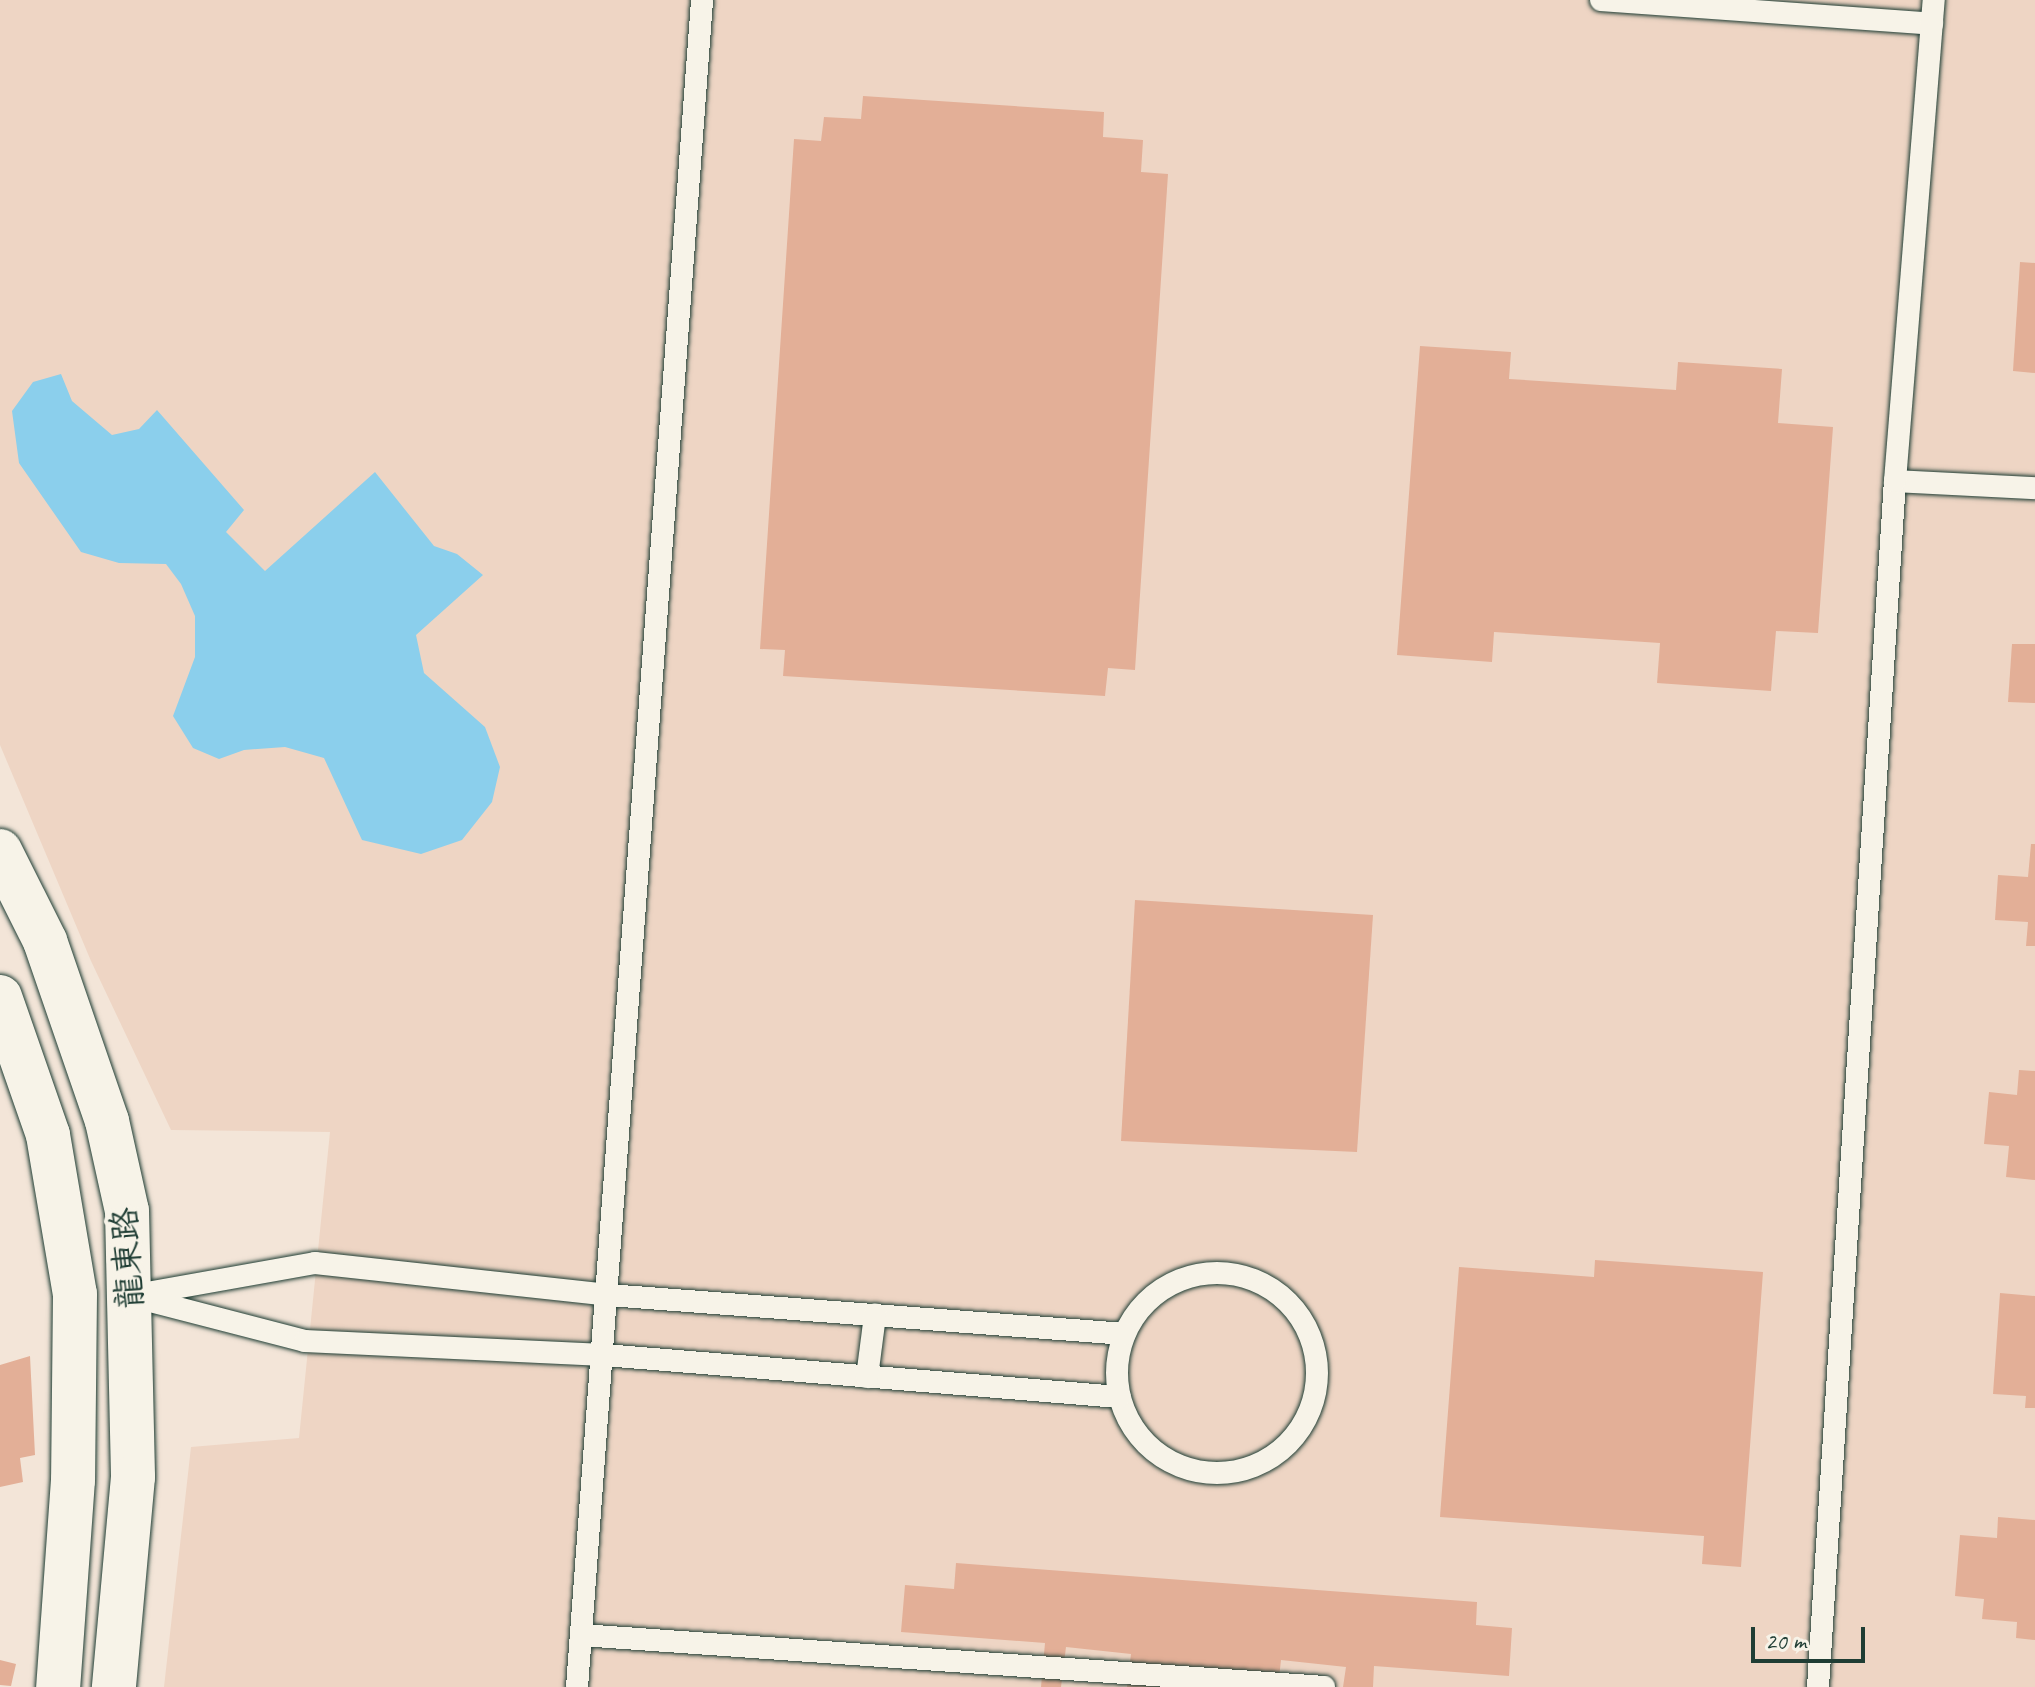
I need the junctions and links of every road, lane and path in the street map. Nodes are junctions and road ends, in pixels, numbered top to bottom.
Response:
1 (702, 0) edge
2 (1601, 0) edge
3 (1934, 0) edge
4 (1932, 24) junction
5 (1895, 481) junction
6 (2035, 488) edge
7 (0, 851) edge
8 (0, 997) edge
9 (75, 1294) junction
10 (608, 1295) junction
11 (130, 1296) junction
12 (875, 1315) junction
13 (1125, 1334) junction
14 (604, 1355) junction
15 (867, 1377) junction
16 (1119, 1397) junction
17 (133, 1477) junction
18 (73, 1480) junction
19 (581, 1635) junction
20 (58, 1687) edge
21 (114, 1687) edge
22 (577, 1687) edge
23 (1324, 1687) edge
24 (1818, 1687) edge

1 - 10 lane
2 - 4 lane
3 - 4 lane
4 - 5 lane
5 - 6 lane
5 - 24 lane
7 - 11 street, 龍東路
8 - 9 street, 龍東路
9 - 11 street
9 - 18 street, 龍東路
10 - 11 lane
10 - 12 lane
10 - 14 lane
11 - 14 lane
11 - 17 street, 龍東路
12 - 13 lane
12 - 15 lane
13 - 16 lane
13 - 16 lane
14 - 15 lane
14 - 19 lane
15 - 16 lane
17 - 18 street
17 - 21 street, 龍東路
18 - 20 street, 龍東路
19 - 22 lane
19 - 23 lane

